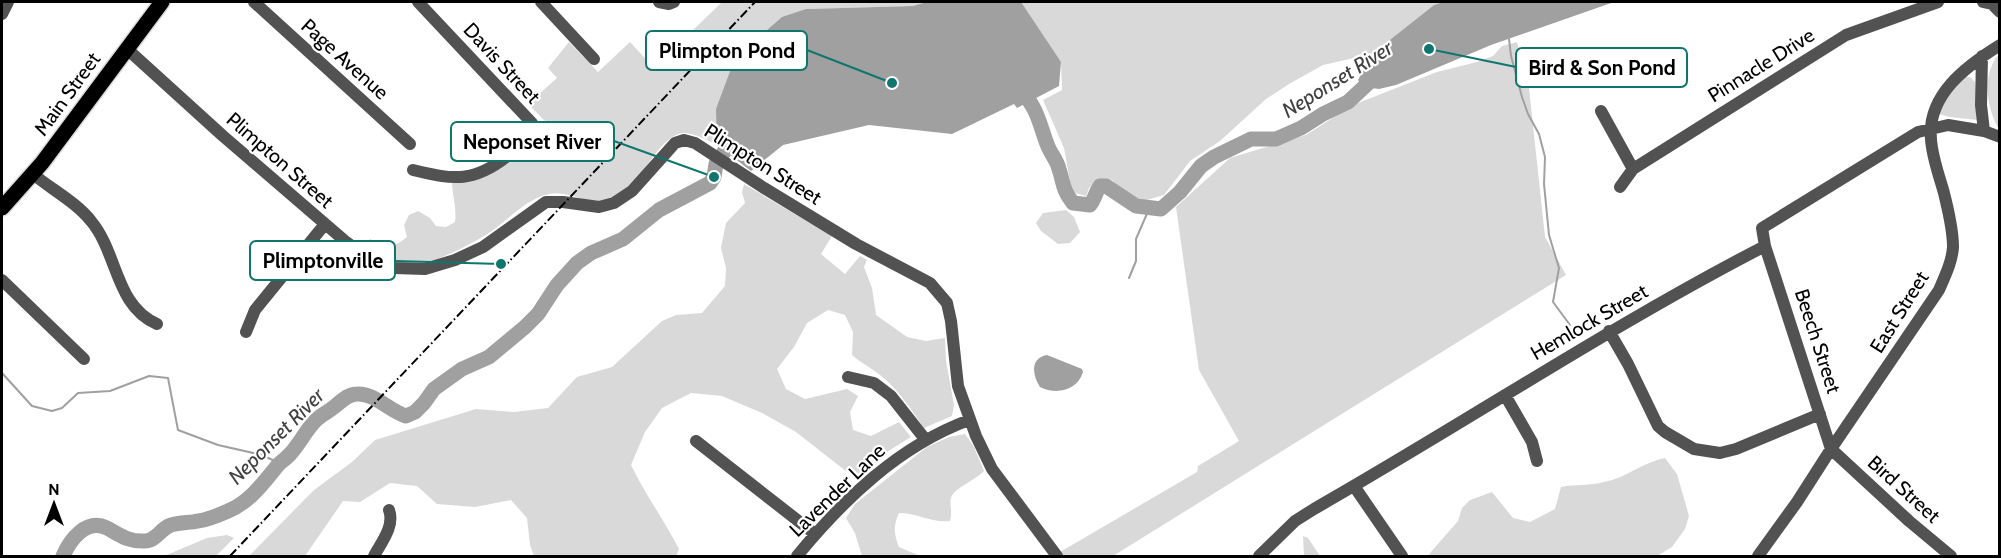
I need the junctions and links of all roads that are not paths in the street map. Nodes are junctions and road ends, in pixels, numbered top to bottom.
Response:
1 (8, 2) edge
2 (162, 2) edge
3 (254, 2) edge
4 (418, 2) edge
5 (541, 2) edge
6 (659, 2) edge
7 (674, 2) edge
8 (1938, 2) edge
9 (1983, 2) edge
10 (2000, 12) edge
11 (2, 14) edge
12 (2000, 45) edge
13 (126, 48) junction
14 (1983, 56) junction
15 (594, 59) dead end
16 (1601, 111) dead end
17 (1930, 129) junction
18 (1984, 131) junction
19 (2000, 137) edge
20 (410, 144) dead end
21 (1633, 169) junction
22 (413, 170) dead end
23 (33, 174) junction
24 (1620, 187) dead end
25 (2, 208) edge
26 (325, 224) junction
27 (1766, 246) junction
28 (2, 280) edge
29 (157, 324) dead end
30 (1609, 331) junction
31 (246, 332) dead end
32 (84, 359) dead end
33 (848, 377) dead end
34 (1504, 395) junction
35 (1821, 414) junction
36 (969, 420) junction
37 (925, 439) junction
38 (696, 441) dead end
39 (1832, 449) junction
40 (1536, 461) dead end
41 (1353, 486) junction
42 (389, 510) dead end
43 (815, 534) junction
44 (1051, 554) edge
45 (374, 556) edge
46 (797, 556) edge
47 (1259, 556) edge
48 (1402, 556) edge
49 (1758, 556) edge
50 (1951, 556) edge

1 - 11 street
2 - 13 main road, Main Street
3 - 20 street, Page Avenue
4 - 22 street, Davis Street
5 - 15 street
6 - 7 street
8 - 21 street, Pinnacle Drive
9 - 10 street
12 - 14 street, East Street
13 - 23 main road, Main Street
13 - 26 street, Plimpton Street
14 - 17 street, East Street
14 - 18 street
16 - 21 street
17 - 18 street
17 - 27 street
17 - 39 street, East Street
18 - 19 street
21 - 24 street, Pinnacle Drive
23 - 25 main road, Main Street
23 - 29 street
26 - 31 street
26 - 36 street, Plimpton Street
27 - 30 street, Hemlock Street
27 - 35 street, Beech Street
28 - 32 street
30 - 34 street, Hemlock Street
30 - 35 street
33 - 37 street
34 - 40 street
34 - 41 street, Hemlock Street
35 - 39 street, Beech Street
36 - 37 street, Lavender Lane
36 - 44 street, Plimpton Street
37 - 43 street, Lavender Lane
38 - 43 street
39 - 49 street, East Street
39 - 50 street, Bird Street
41 - 47 street, Hemlock Street
41 - 48 street
42 - 45 street
43 - 46 street, Lavender Lane

